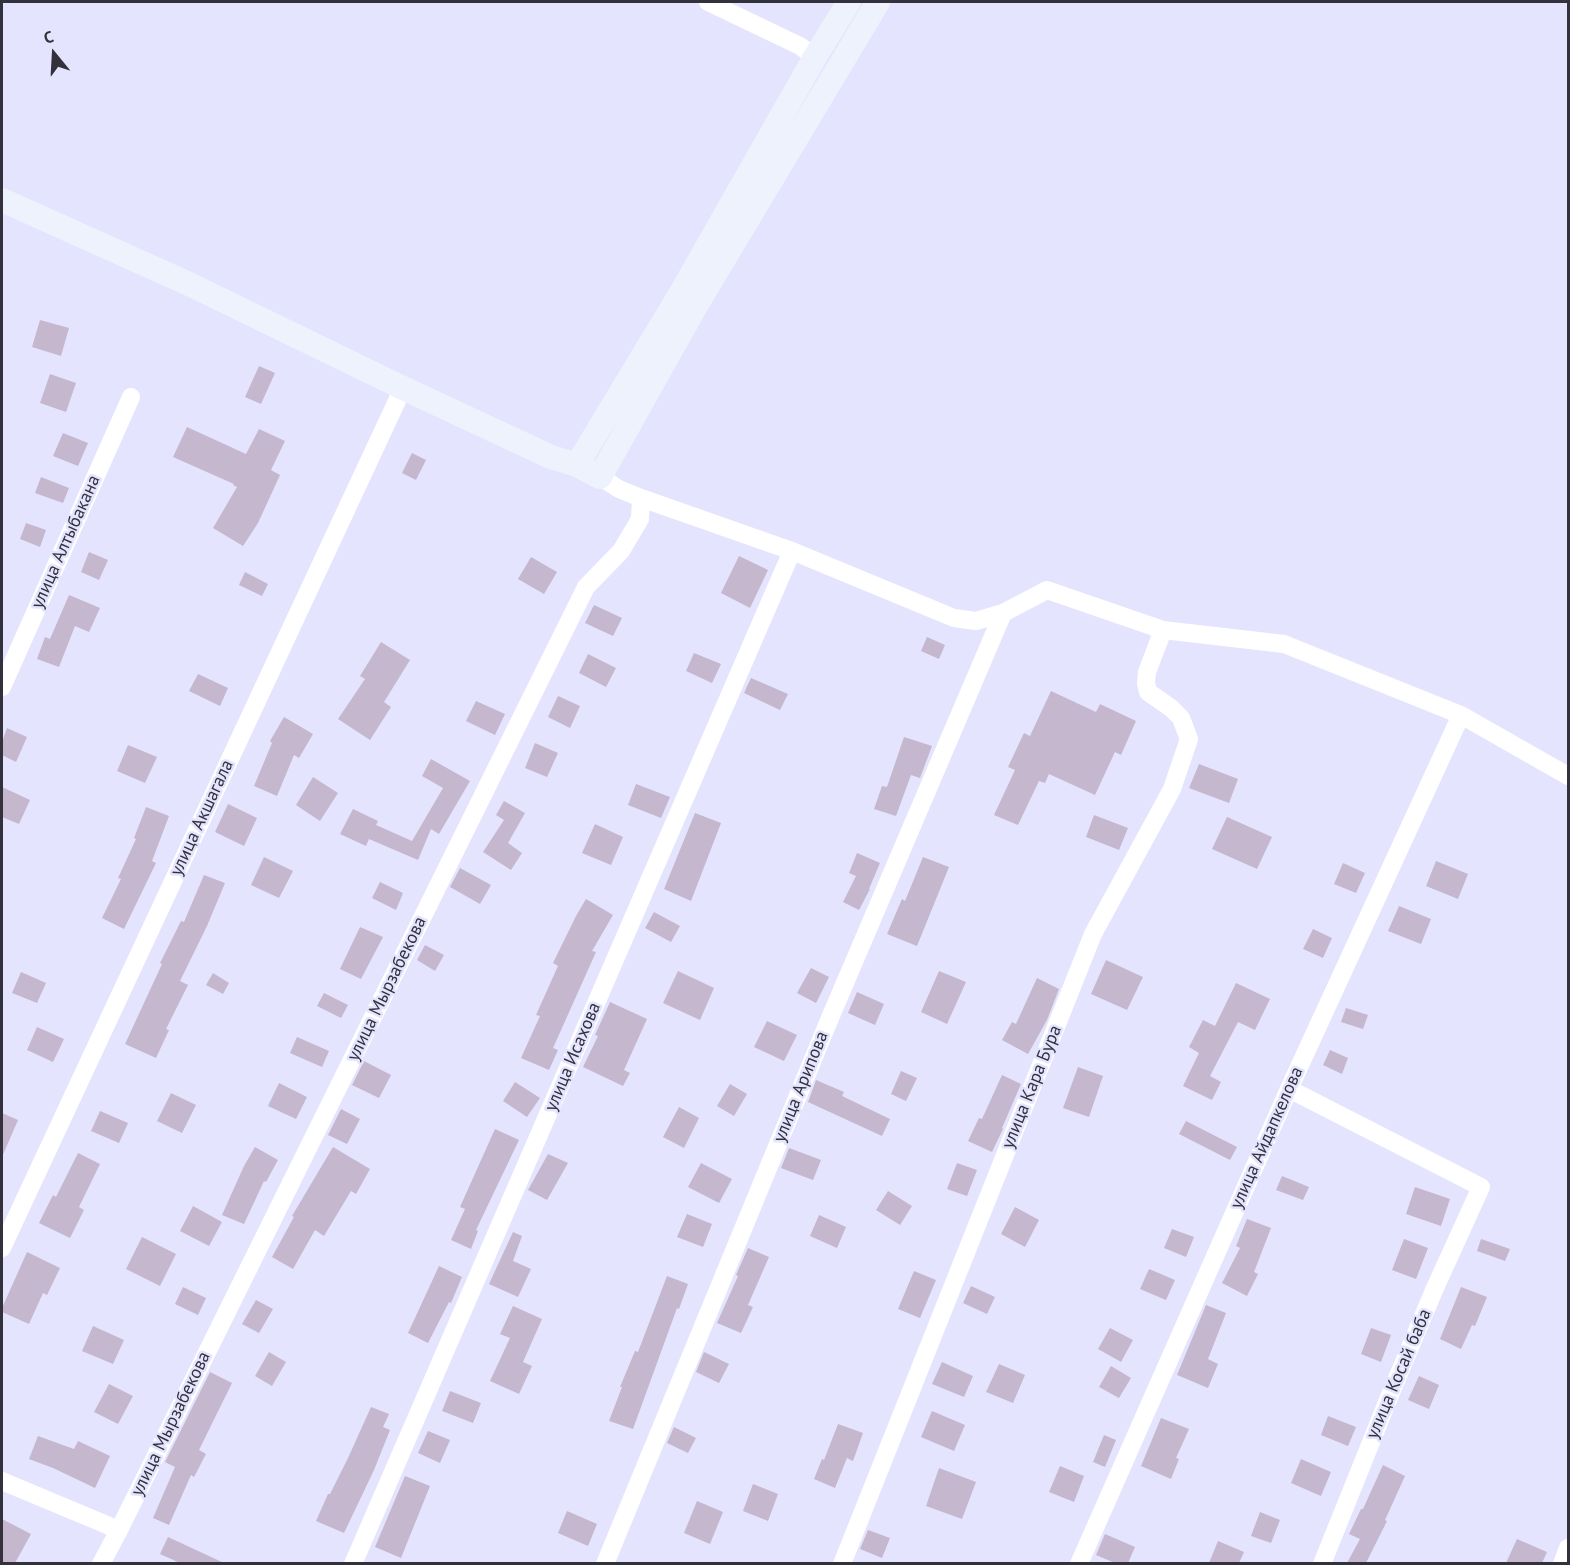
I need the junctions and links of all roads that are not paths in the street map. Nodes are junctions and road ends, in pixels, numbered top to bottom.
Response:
1 (708, 2) edge
2 (849, 2) edge
3 (878, 2) edge
4 (815, 57) junction
5 (2, 200) edge
6 (403, 388) junction
7 (131, 397) dead end
8 (577, 465) junction
9 (600, 477) junction
10 (641, 498) junction
11 (792, 551) junction
12 (1003, 613) junction
13 (1163, 630) junction
14 (2, 687) edge
15 (1461, 715) junction
16 (1569, 776) edge
17 (1288, 1089) junction
18 (2, 1248) edge
19 (2, 1481) edge
20 (118, 1530) junction
21 (1569, 1548) edge
22 (101, 1563) edge
23 (353, 1563) edge
24 (605, 1563) edge
25 (842, 1563) edge
26 (1079, 1563) edge
27 (1322, 1563) edge
28 (1562, 1563) edge

1 - 4 street
2 - 4 main road
3 - 9 main road
4 - 8 main road
5 - 6 main road
6 - 8 main road
6 - 18 street, улица Акшагала
7 - 14 street, улица Алтыбакана
8 - 9 main road
9 - 10 street
10 - 11 street
10 - 20 street, улица Мырзабекова
11 - 12 street
11 - 23 street, улица Исахова
12 - 13 street
12 - 24 street, улица Арипова
13 - 15 street
13 - 25 street, улица Кара Бура
15 - 16 street
15 - 17 street, улица Айдапкелова
17 - 26 street, улица Айдапкелова
17 - 27 street, улица Косай баба
19 - 20 street
20 - 22 street, улица Мырзабекова
21 - 28 street

